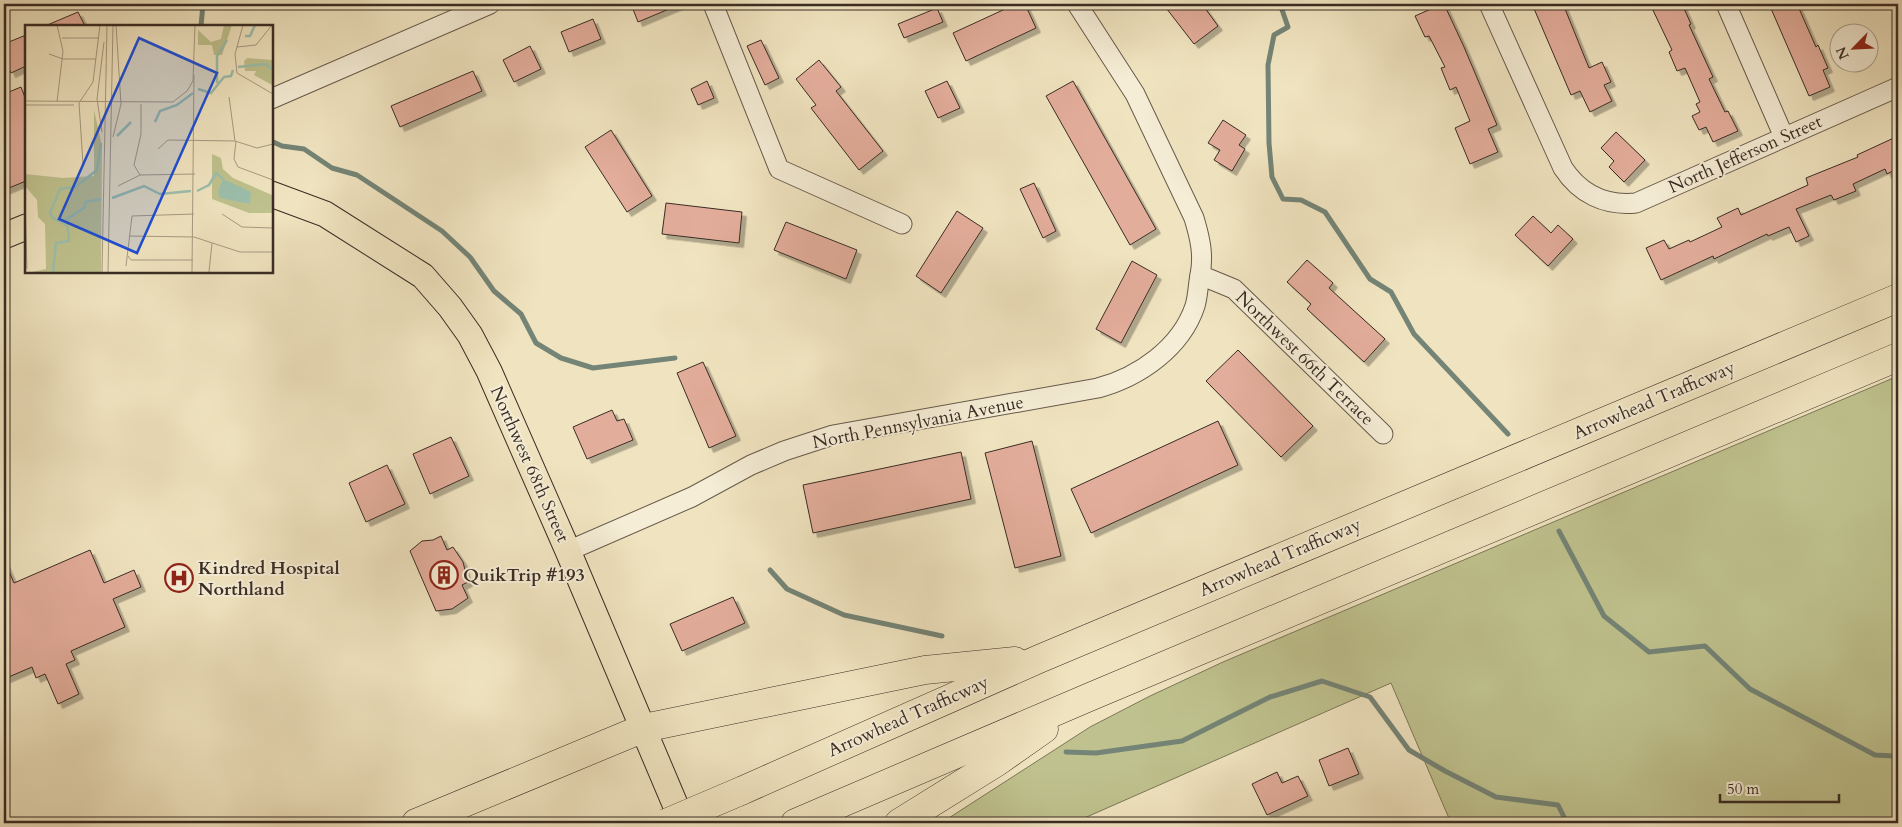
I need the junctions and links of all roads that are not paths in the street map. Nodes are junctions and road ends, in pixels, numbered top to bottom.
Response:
1 (490, 4) edge
2 (713, 4) edge
3 (1077, 4) edge
4 (1489, 4) edge
5 (1726, 4) edge
6 (1898, 87) edge
7 (272, 99) edge
8 (1784, 137) junction
9 (272, 194) edge
10 (902, 224) dead end
11 (25, 227) edge
12 (4, 236) edge
13 (1200, 275) junction
14 (1898, 298) edge
15 (1898, 357) edge
16 (1383, 434) dead end
17 (568, 551) junction
18 (1039, 659) junction
19 (1092, 696) junction
20 (644, 728) junction
21 (416, 823) edge
22 (666, 823) edge
23 (683, 823) edge
24 (795, 823) edge
25 (899, 823) edge

1 - 7 street
2 - 10 street
3 - 13 street
4 - 8 street, North Jefferson Street
5 - 8 street
6 - 8 street, North Jefferson Street
9 - 17 main road, Northwest 68th Street
11 - 12 main road
13 - 16 street, Northwest 66th Terrace
13 - 17 street, North Pennsylvania Avenue
14 - 18 highway, Arrowhead Trafficway
15 - 19 highway
17 - 20 main road, Northwest 68th Street
18 - 20 highway
18 - 22 highway, Arrowhead Trafficway, bridge
19 - 24 highway
19 - 25 highway
20 - 21 highway
20 - 23 main road, Northwest 68th Street

